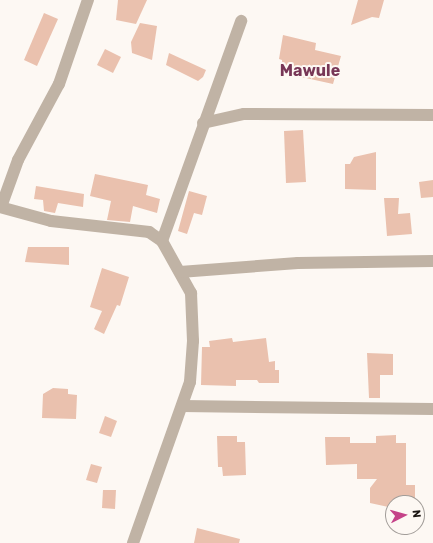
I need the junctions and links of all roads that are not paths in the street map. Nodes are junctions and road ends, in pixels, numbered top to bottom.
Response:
1 (88, 0) edge
2 (241, 21) dead end
3 (433, 115) edge
4 (203, 122) junction
5 (1, 207) edge
6 (162, 241) junction
7 (433, 261) edge
8 (180, 272) junction
9 (182, 406) junction
10 (433, 409) edge
11 (133, 543) edge

1 - 5 street
2 - 4 street
3 - 4 street
4 - 6 street
5 - 6 street
6 - 8 street
7 - 8 street
8 - 9 street
9 - 10 street
9 - 11 street

